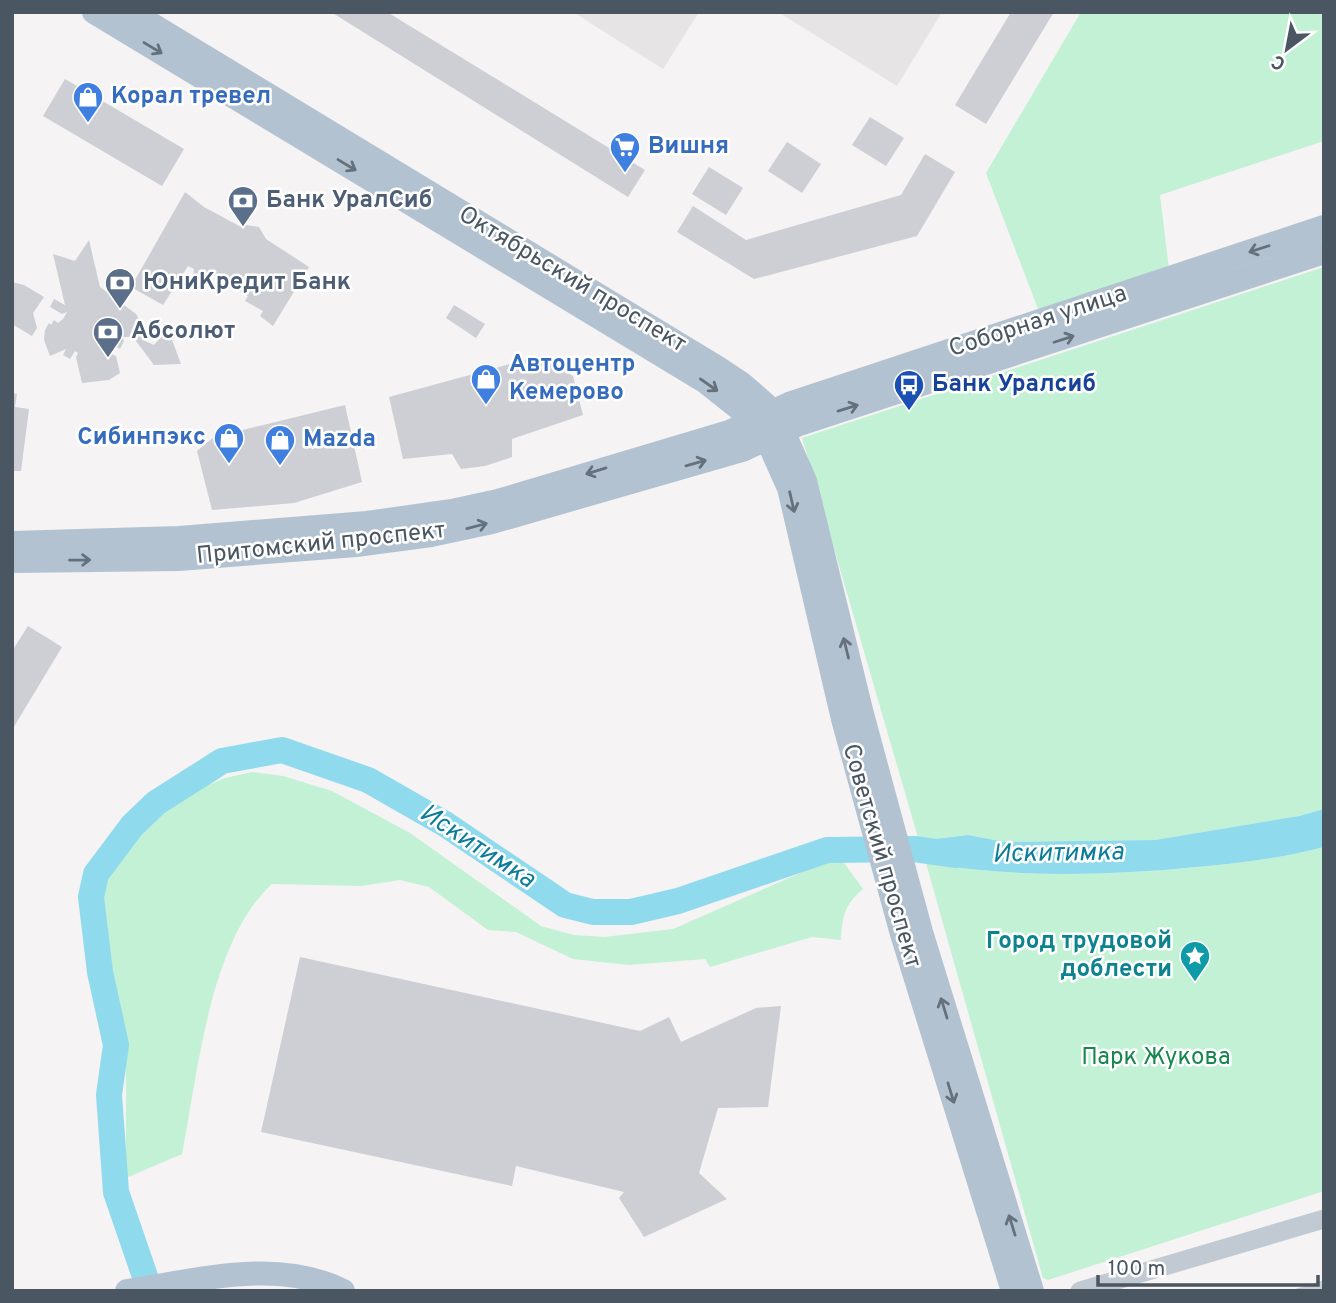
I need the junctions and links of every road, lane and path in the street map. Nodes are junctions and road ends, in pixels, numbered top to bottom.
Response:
1 (94, 12) edge
2 (131, 12) edge
3 (1324, 227) edge
4 (1324, 252) edge
5 (770, 426) junction
6 (12, 543) edge
7 (12, 561) edge
8 (911, 933) junction
9 (1324, 1219) edge
10 (229, 1286) edge
11 (127, 1291) edge
12 (311, 1291) edge
13 (343, 1291) edge
14 (1013, 1291) edge
15 (1032, 1291) edge
16 (1080, 1291) edge

1 -> 5 main road, Октябрьский проспект
2 - 5 main road, Октябрьский проспект
3 -> 5 main road, Соборная улица
5 -> 4 main road, Соборная улица
5 -> 6 main road, Притомский проспект
7 -> 5 main road, Притомский проспект
5 - 8 main road, Советский проспект
8 -> 14 main road, Советский проспект
15 -> 8 main road, Советский проспект
9 - 16 street
10 - 11 main road
10 - 12 main road
10 - 13 main road

